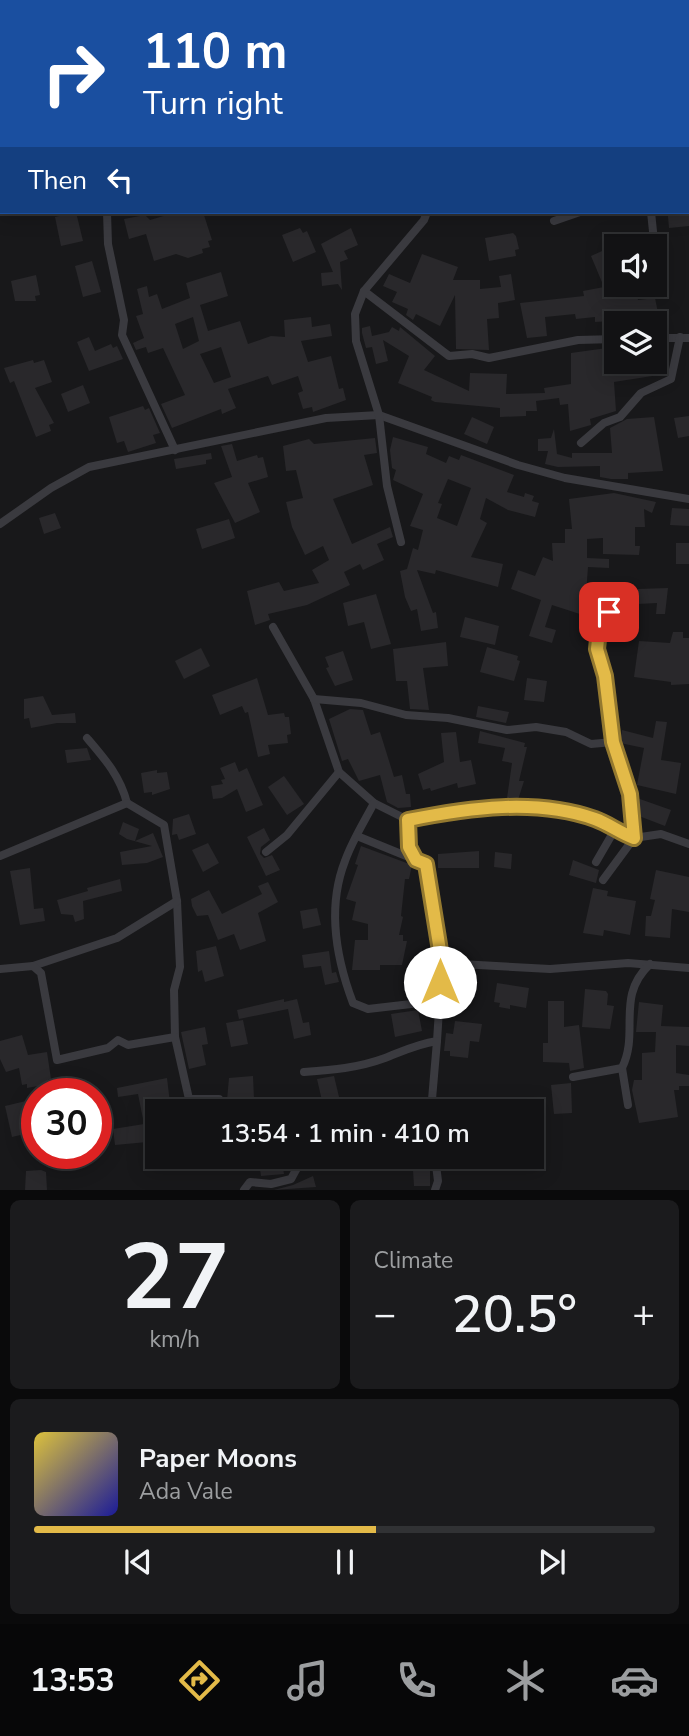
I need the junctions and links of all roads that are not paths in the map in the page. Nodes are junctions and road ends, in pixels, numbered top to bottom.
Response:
1 (107, 214) edge
2 (426, 214) edge
3 (574, 214) edge
4 (651, 214) edge
5 (554, 221) dead end
6 (653, 234) edge
7 (363, 291) junction
8 (684, 337) edge
9 (604, 339) edge
10 (379, 415) junction
11 (581, 443) dead end
12 (175, 450) junction
13 (689, 499) edge
14 (0, 524) edge
15 (401, 541) dead end
16 (620, 596) dead end
17 (273, 627) dead end
18 (314, 699) junction
19 (87, 738) dead end
20 (613, 742) junction
21 (339, 772) junction
22 (127, 803) junction
23 (374, 803) junction
24 (408, 820) junction
25 (614, 831) junction
26 (357, 836) junction
27 (634, 838) junction
28 (689, 844) edge
29 (266, 852) dead end
30 (0, 856) edge
31 (416, 860) junction
32 (596, 862) dead end
33 (603, 880) dead end
34 (177, 901) junction
35 (442, 963) junction
36 (650, 964) junction
37 (33, 966) junction
38 (689, 968) edge
39 (0, 970) edge
40 (437, 1001) junction
41 (175, 1037) junction
42 (437, 1041) junction
43 (622, 1069) junction
44 (304, 1072) dead end
45 (573, 1077) dead end
46 (189, 1099) edge
47 (432, 1099) edge
48 (628, 1105) dead end
49 (296, 1169) edge
50 (436, 1169) edge
51 (244, 1190) edge
52 (435, 1190) edge

1 - 12 street
2 - 7 street
3 - 5 street
4 - 6 street
7 - 9 street
7 - 10 street
8 - 11 street
10 - 12 street
10 - 13 street
10 - 15 street
12 - 14 street
16 - 20 street
17 - 18 street
18 - 20 street
18 - 21 street
19 - 22 street
20 - 27 street
21 - 23 street
21 - 29 street
22 - 30 street
22 - 34 street
23 - 24 street
23 - 26 street
24 - 25 street
24 - 31 street
25 - 27 street
25 - 32 street
26 - 31 street
26 - 40 street
27 - 28 street
27 - 33 street
31 - 35 street
34 - 37 street
34 - 41 street
35 - 36 street
35 - 40 street
36 - 38 street
36 - 43 street
37 - 39 street
37 - 41 street
40 - 42 street
41 - 46 street
42 - 44 street
42 - 47 street
43 - 45 street
43 - 48 street
49 - 51 street
50 - 52 street

